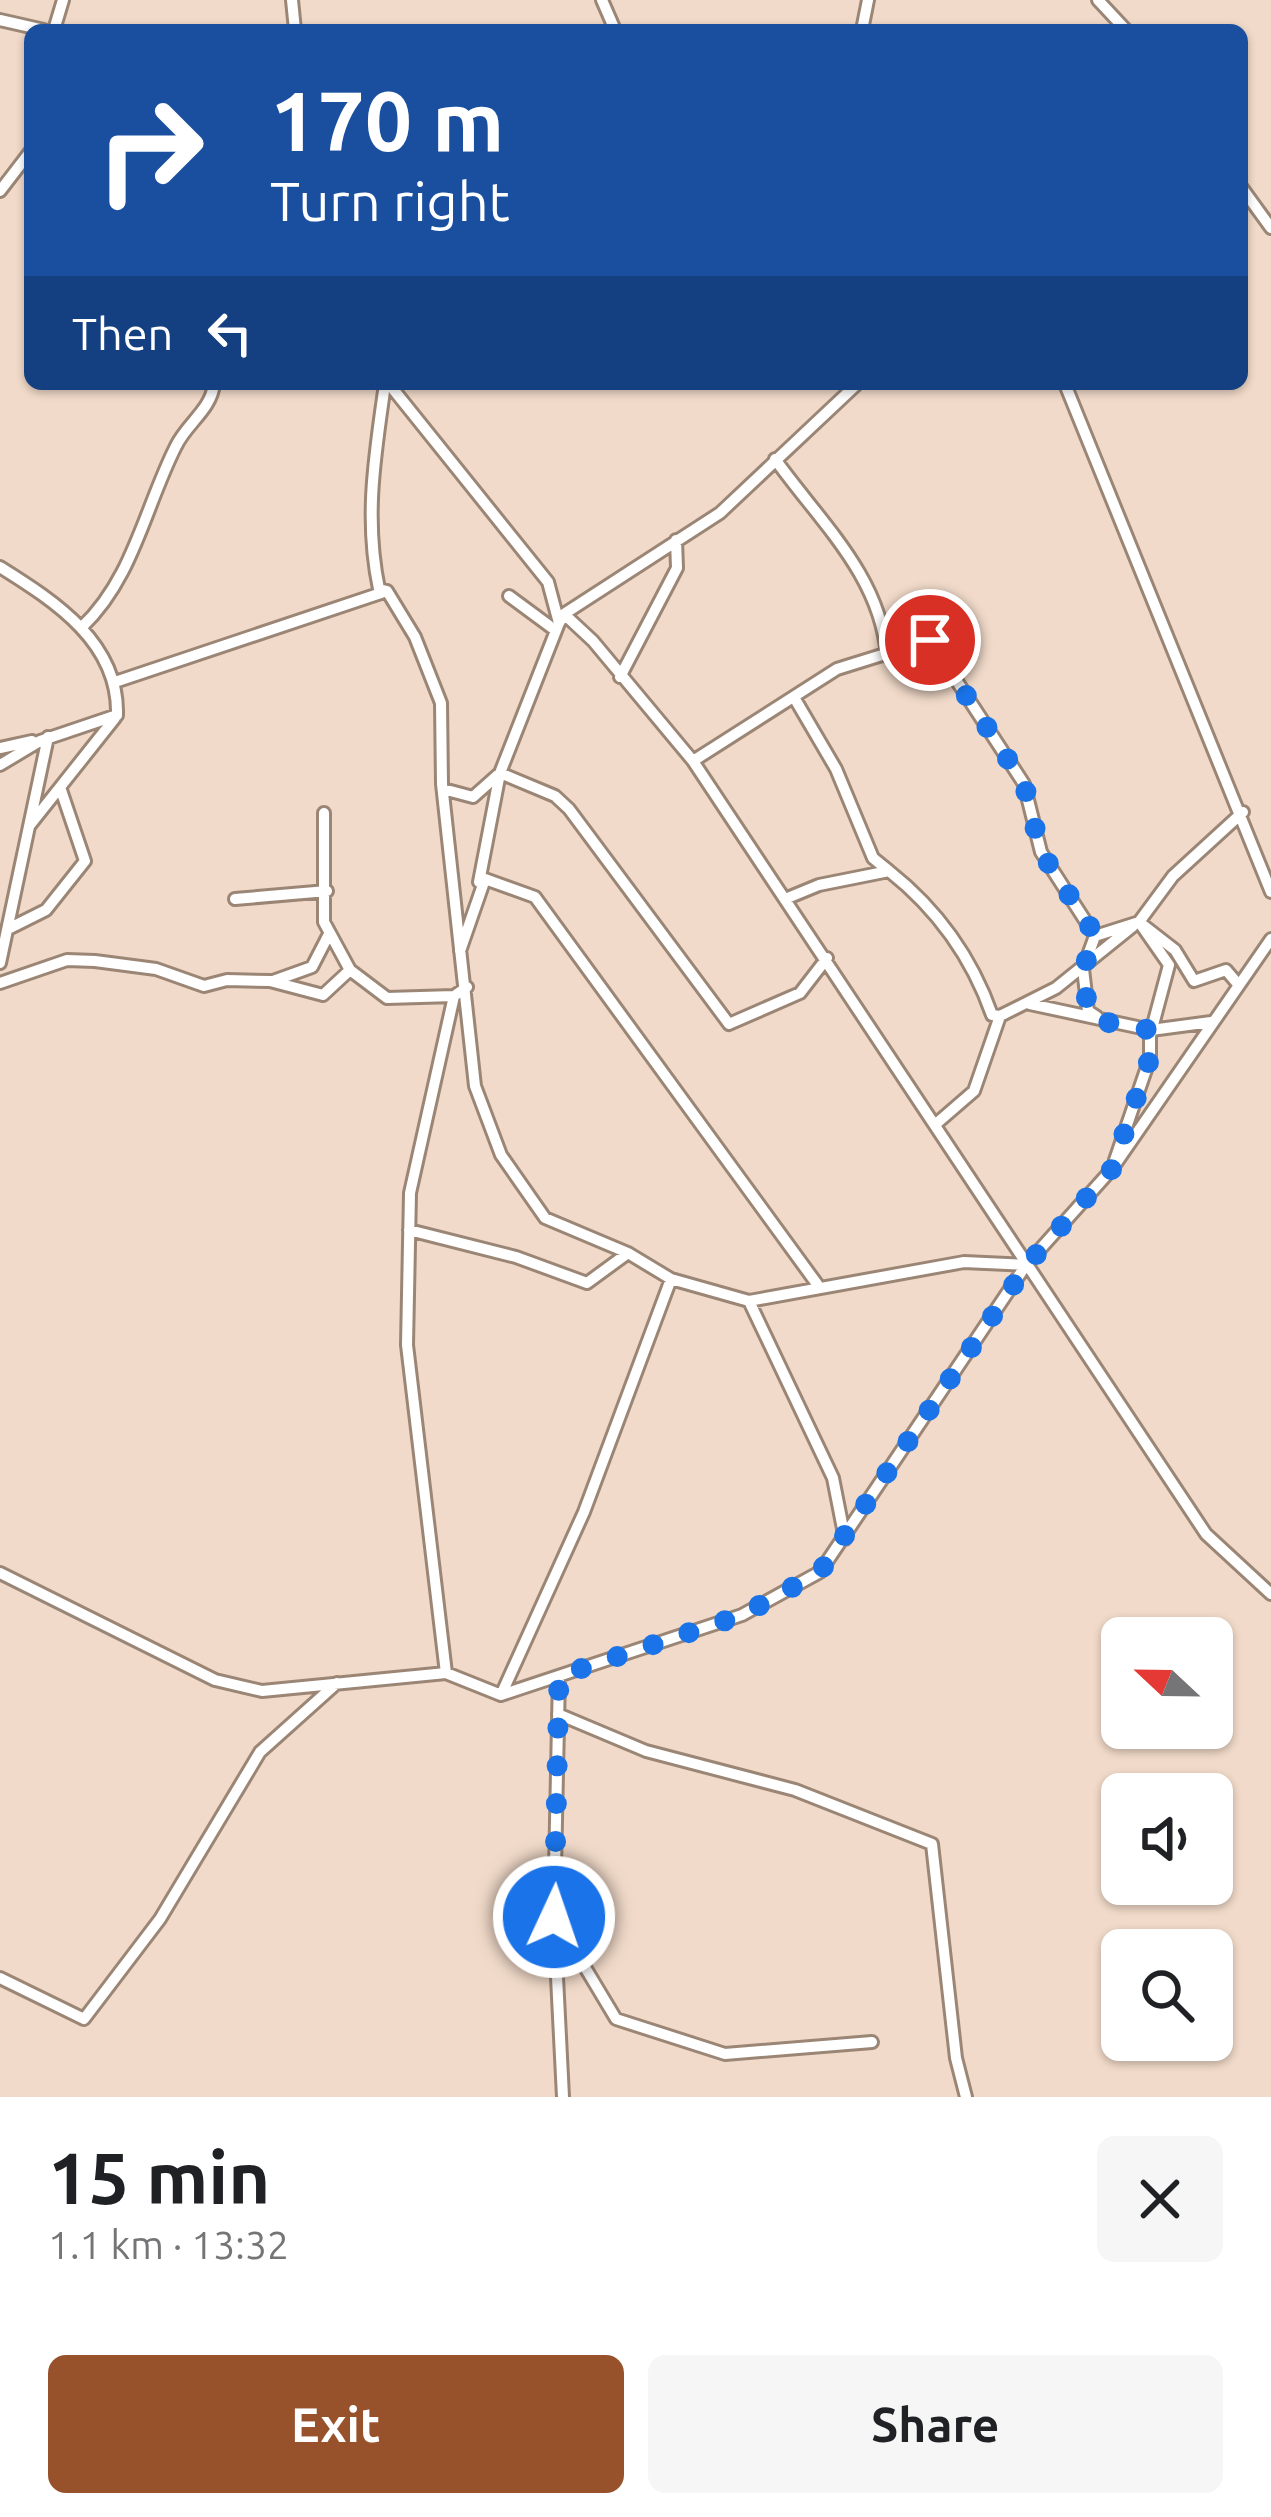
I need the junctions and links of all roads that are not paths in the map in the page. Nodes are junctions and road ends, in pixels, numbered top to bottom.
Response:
1 (1098, 0) edge
2 (1120, 24) edge
3 (24, 160) edge
4 (0, 191) edge
5 (1248, 196) edge
6 (1271, 228) edge
7 (213, 390) edge
8 (386, 390) edge
9 (392, 390) edge
10 (850, 390) edge
11 (1067, 390) edge
12 (775, 459) junction
13 (676, 539) junction
14 (0, 567) edge
15 (387, 591) junction
16 (509, 596) dead end
17 (559, 622) junction
18 (82, 627) junction
19 (887, 656) junction
20 (620, 677) junction
21 (118, 681) junction
22 (795, 699) junction
23 (117, 716) junction
24 (48, 737) junction
25 (0, 748) edge
26 (693, 761) junction
27 (0, 765) edge
28 (500, 773) junction
29 (443, 789) junction
30 (61, 790) junction
31 (1243, 812) junction
32 (324, 813) dead end
33 (28, 827) junction
34 (889, 871) junction
35 (485, 880) junction
36 (327, 891) junction
37 (1271, 892) edge
38 (235, 899) dead end
39 (785, 899) junction
40 (1138, 922) junction
41 (8, 929) junction
42 (328, 936) junction
43 (1096, 936) junction
44 (1271, 939) edge
45 (459, 954) junction
46 (827, 958) junction
47 (0, 963) edge
48 (1083, 969) junction
49 (350, 970) junction
50 (270, 981) junction
51 (0, 982) edge
52 (1237, 983) junction
53 (467, 987) junction
54 (454, 996) junction
55 (1030, 1004) junction
56 (1000, 1016) junction
57 (1105, 1022) junction
58 (1211, 1022) junction
59 (1151, 1030) junction
60 (937, 1123) junction
61 (1112, 1169) junction
62 (409, 1230) junction
63 (628, 1253) junction
64 (1027, 1265) junction
65 (671, 1279) junction
66 (817, 1284) junction
67 (748, 1301) junction
68 (845, 1539) junction
69 (0, 1573) edge
70 (1271, 1594) edge
71 (446, 1672) junction
72 (559, 1676) junction
73 (340, 1679) junction
74 (502, 1695) junction
75 (557, 1714) junction
76 (554, 1917) junction
77 (0, 1978) edge
78 (872, 2042) dead end
79 (563, 2097) edge
80 (966, 2097) edge

1 - 2 street
3 - 4 street
5 - 6 street
7 - 18 street
8 - 15 street
9 - 17 street
10 - 12 street
11 - 31 street
12 - 13 street
12 - 19 street
13 - 17 street
13 - 20 street
14 - 18 street
15 - 21 street
15 - 29 street
16 - 17 street
17 - 20 street
17 - 28 street
18 - 21 street
19 - 22 street
19 - 43 street
20 - 26 street
21 - 23 street
22 - 26 street
22 - 34 street
23 - 24 street
23 - 30 street
24 - 25 street
24 - 27 street
24 - 33 street
26 - 39 street
28 - 29 street
28 - 35 street
28 - 46 street
29 - 45 street
30 - 33 street
30 - 41 street
31 - 37 street
31 - 40 street
32 - 36 street
33 - 41 street
34 - 39 street
34 - 56 street
35 - 45 street
35 - 66 street
36 - 38 street
36 - 42 street
39 - 46 street
40 - 43 street
40 - 48 street
40 - 52 street
40 - 59 street
41 - 47 street
42 - 49 street
42 - 50 street
43 - 48 street
44 - 52 street
45 - 53 street
46 - 60 street
48 - 55 street
48 - 57 street
49 - 50 street
49 - 54 street
50 - 51 street
52 - 58 street
53 - 54 street
53 - 63 street
54 - 62 street
55 - 56 street
55 - 57 street
56 - 60 street
57 - 59 street
58 - 59 street
58 - 61 street
59 - 61 street
60 - 64 street
61 - 64 street
62 - 63 street
62 - 71 street
63 - 65 street
64 - 66 street
64 - 68 street
64 - 70 street
65 - 67 street
65 - 74 street
66 - 67 street
67 - 68 street
68 - 72 street
69 - 73 street
71 - 73 street
71 - 74 street
72 - 74 street
72 - 75 street
73 - 77 street
75 - 76 street
75 - 80 street
76 - 78 street
76 - 79 street

